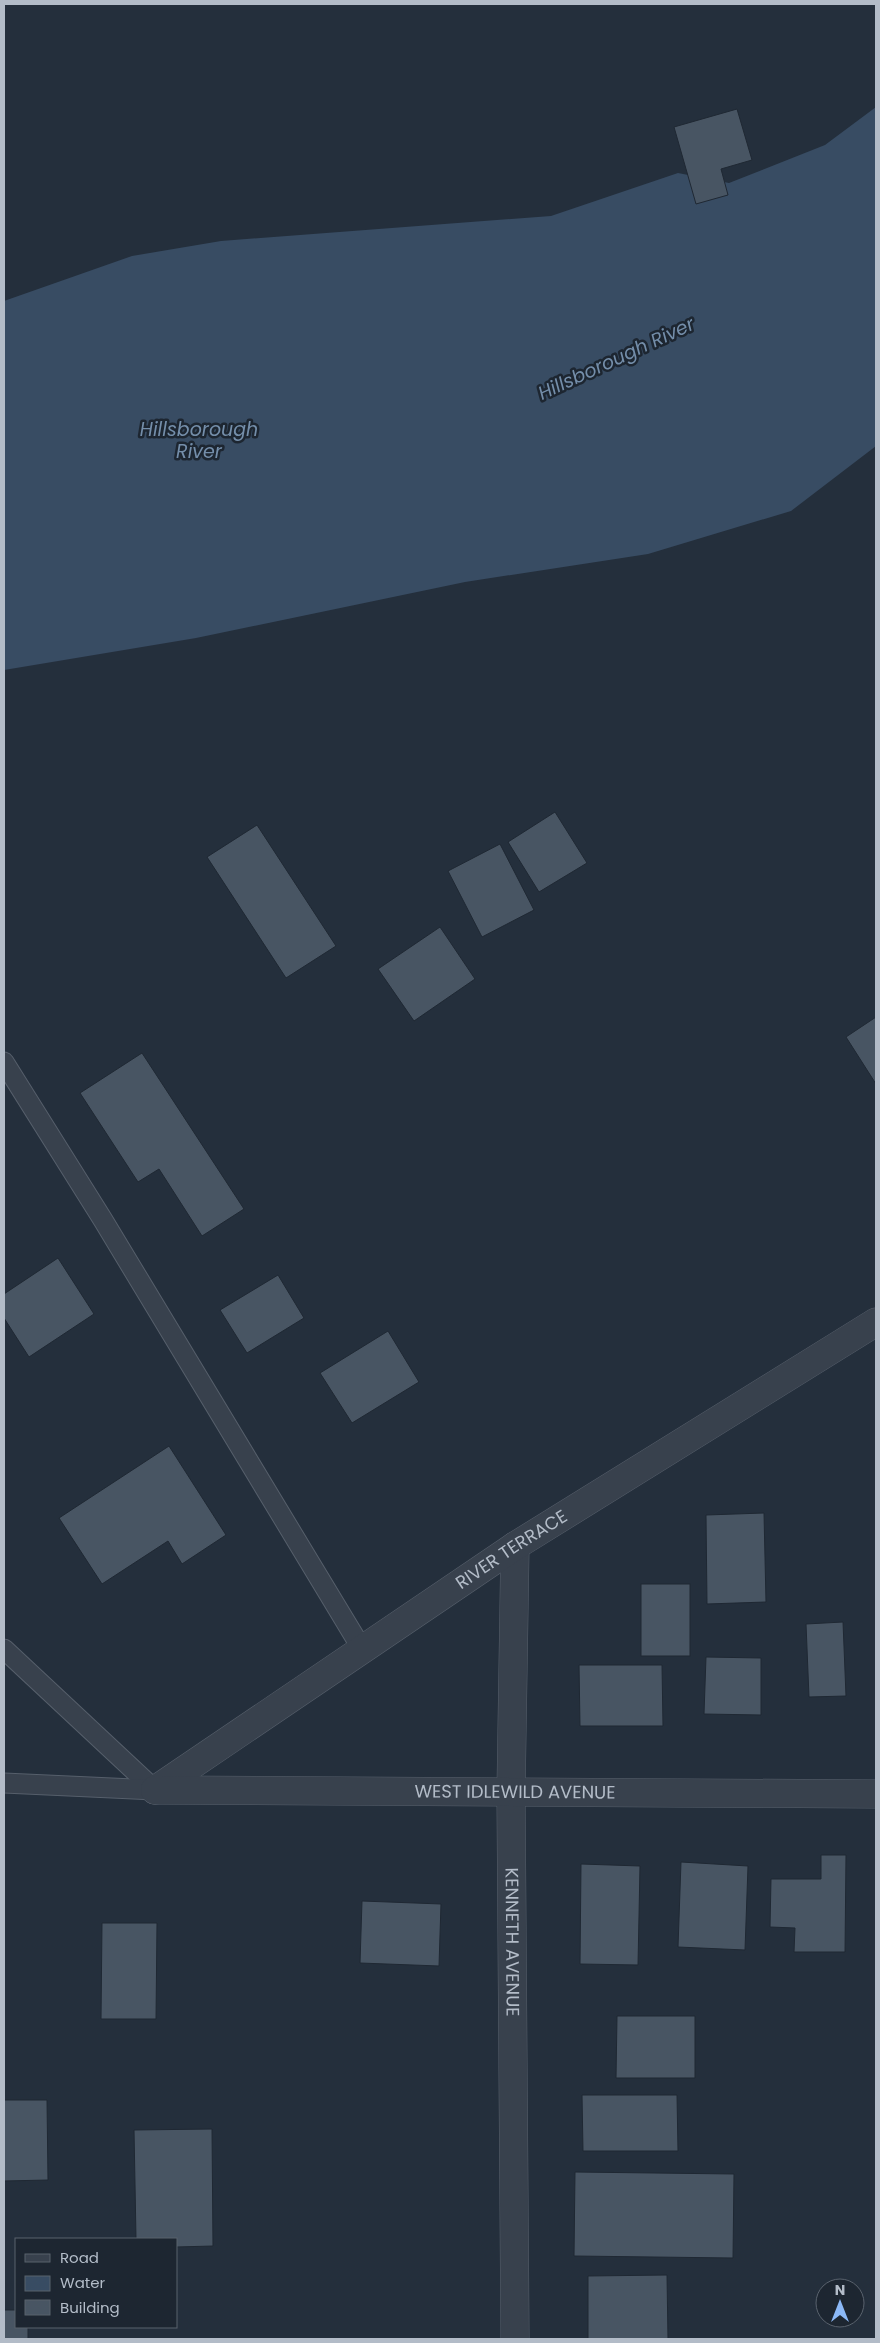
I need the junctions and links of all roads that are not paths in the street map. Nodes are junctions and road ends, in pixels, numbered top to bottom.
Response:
1 (4, 1062) edge
2 (876, 1322) edge
3 (515, 1546) junction
4 (362, 1649) junction
5 (4, 1650) edge
6 (4, 1783) edge
7 (155, 1790) junction
8 (511, 1793) junction
9 (876, 1794) edge
10 (515, 2339) edge

1 - 4 lane
2 - 3 street, RIVER TERRACE
3 - 4 street, RIVER TERRACE
3 - 8 street, KENNETH AVENUE
4 - 7 street, RIVER TERRACE
5 - 7 lane
6 - 7 lane
7 - 8 street, WEST IDLEWILD AVENUE
8 - 9 street, WEST IDLEWILD AVENUE
8 - 10 street, KENNETH AVENUE

